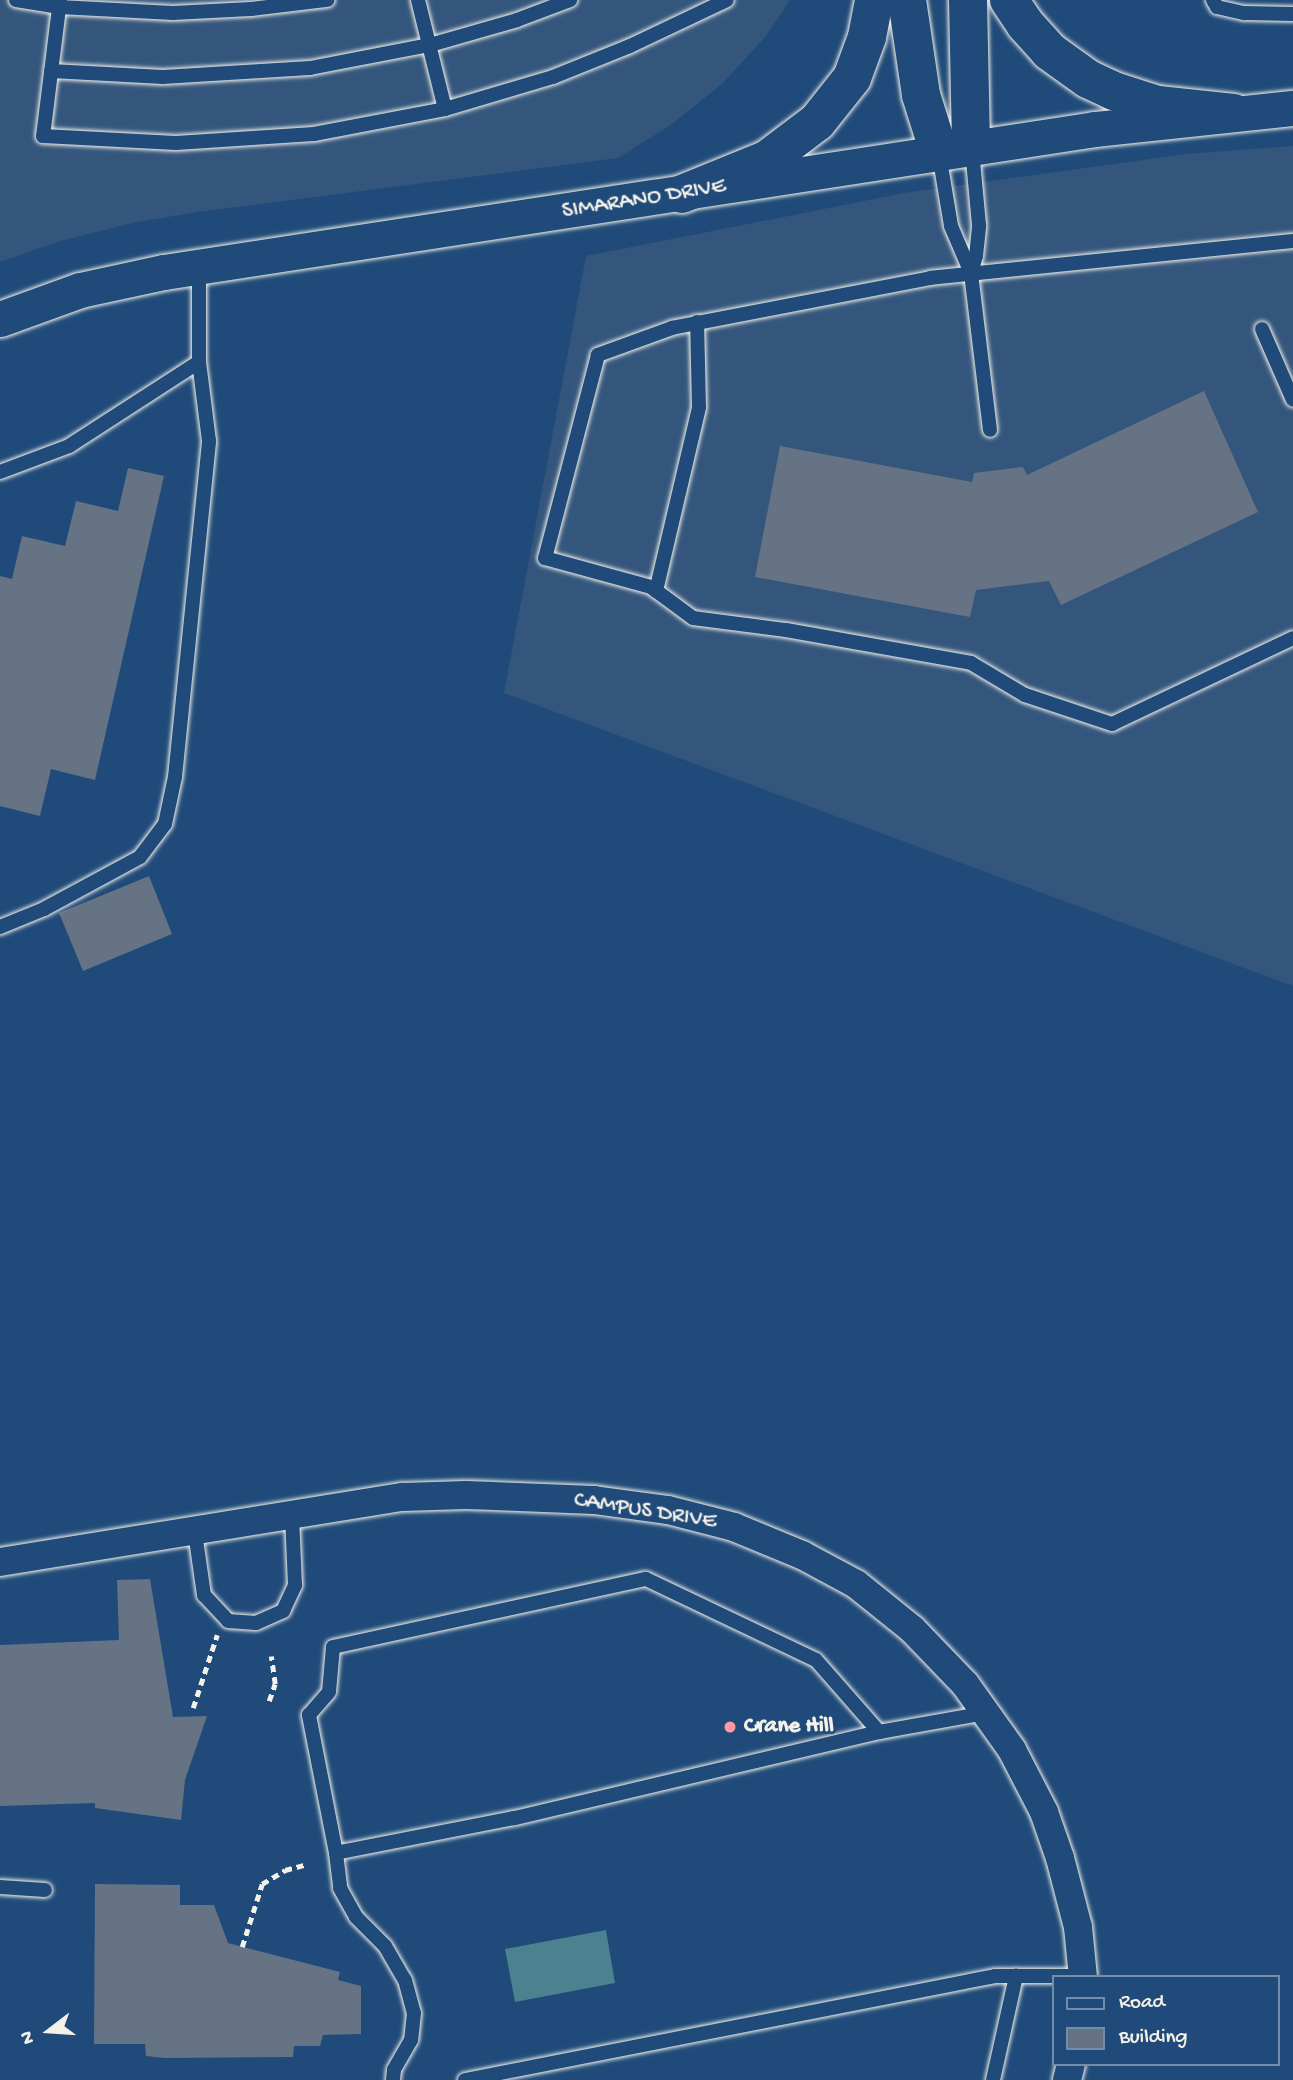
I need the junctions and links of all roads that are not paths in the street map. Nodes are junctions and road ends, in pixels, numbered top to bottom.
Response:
1 (16, 0) edge
2 (327, 0) edge
3 (418, 0) edge
4 (570, 0) edge
5 (727, 0) edge
6 (874, 0) edge
7 (907, 0) edge
8 (968, 0) edge
9 (1009, 0) edge
10 (1213, 0) edge
11 (60, 4) edge
12 (1293, 14) edge
13 (430, 46) junction
14 (51, 71) junction
15 (445, 108) junction
16 (1293, 108) edge
17 (1234, 113) junction
18 (955, 150) junction
19 (682, 194) junction
20 (1293, 241) edge
21 (199, 267) junction
22 (971, 273) junction
23 (0, 319) edge
24 (697, 323) junction
25 (1262, 329) dead end
26 (199, 362) junction
27 (1293, 400) edge
28 (990, 430) dead end
29 (0, 472) edge
30 (656, 591) junction
31 (1293, 638) edge
32 (0, 927) edge
33 (292, 1515) junction
34 (195, 1532) junction
35 (0, 1562) edge
36 (986, 1713) junction
37 (879, 1732) junction
38 (336, 1853) junction
39 (0, 1886) edge
40 (45, 1890) dead end
41 (1083, 1975) edge
42 (1016, 1976) junction
43 (1052, 1976) edge
44 (393, 2080) edge
45 (465, 2080) edge
46 (993, 2080) edge

1 - 11 lane
2 - 11 lane
3 - 13 lane
4 - 13 lane
5 - 15 lane
6 - 19 highway
7 - 18 highway
8 - 18 highway
9 - 17 highway
10 - 12 lane
11 - 14 lane
13 - 14 lane
13 - 15 lane
14 - 15 lane
16 - 17 street, SIMARANO DRIVE
17 - 18 street, SIMARANO DRIVE
18 - 19 street, SIMARANO DRIVE
18 - 22 lane
18 - 22 lane
19 - 21 street, SIMARANO DRIVE
20 - 22 lane
21 - 23 street, SIMARANO DRIVE
21 - 26 lane
22 - 24 lane
22 - 28 lane
24 - 30 lane
24 - 30 lane
25 - 27 lane
26 - 29 lane
26 - 32 lane
30 - 31 lane
33 - 34 street, CAMPUS DRIVE
33 - 34 lane
33 - 36 street, CAMPUS DRIVE
34 - 35 street, CAMPUS DRIVE
36 - 37 lane
36 - 41 street, CAMPUS DRIVE
37 - 38 lane
37 - 38 lane
38 - 44 lane
39 - 40 lane
42 - 43 lane
42 - 45 lane
42 - 46 lane

